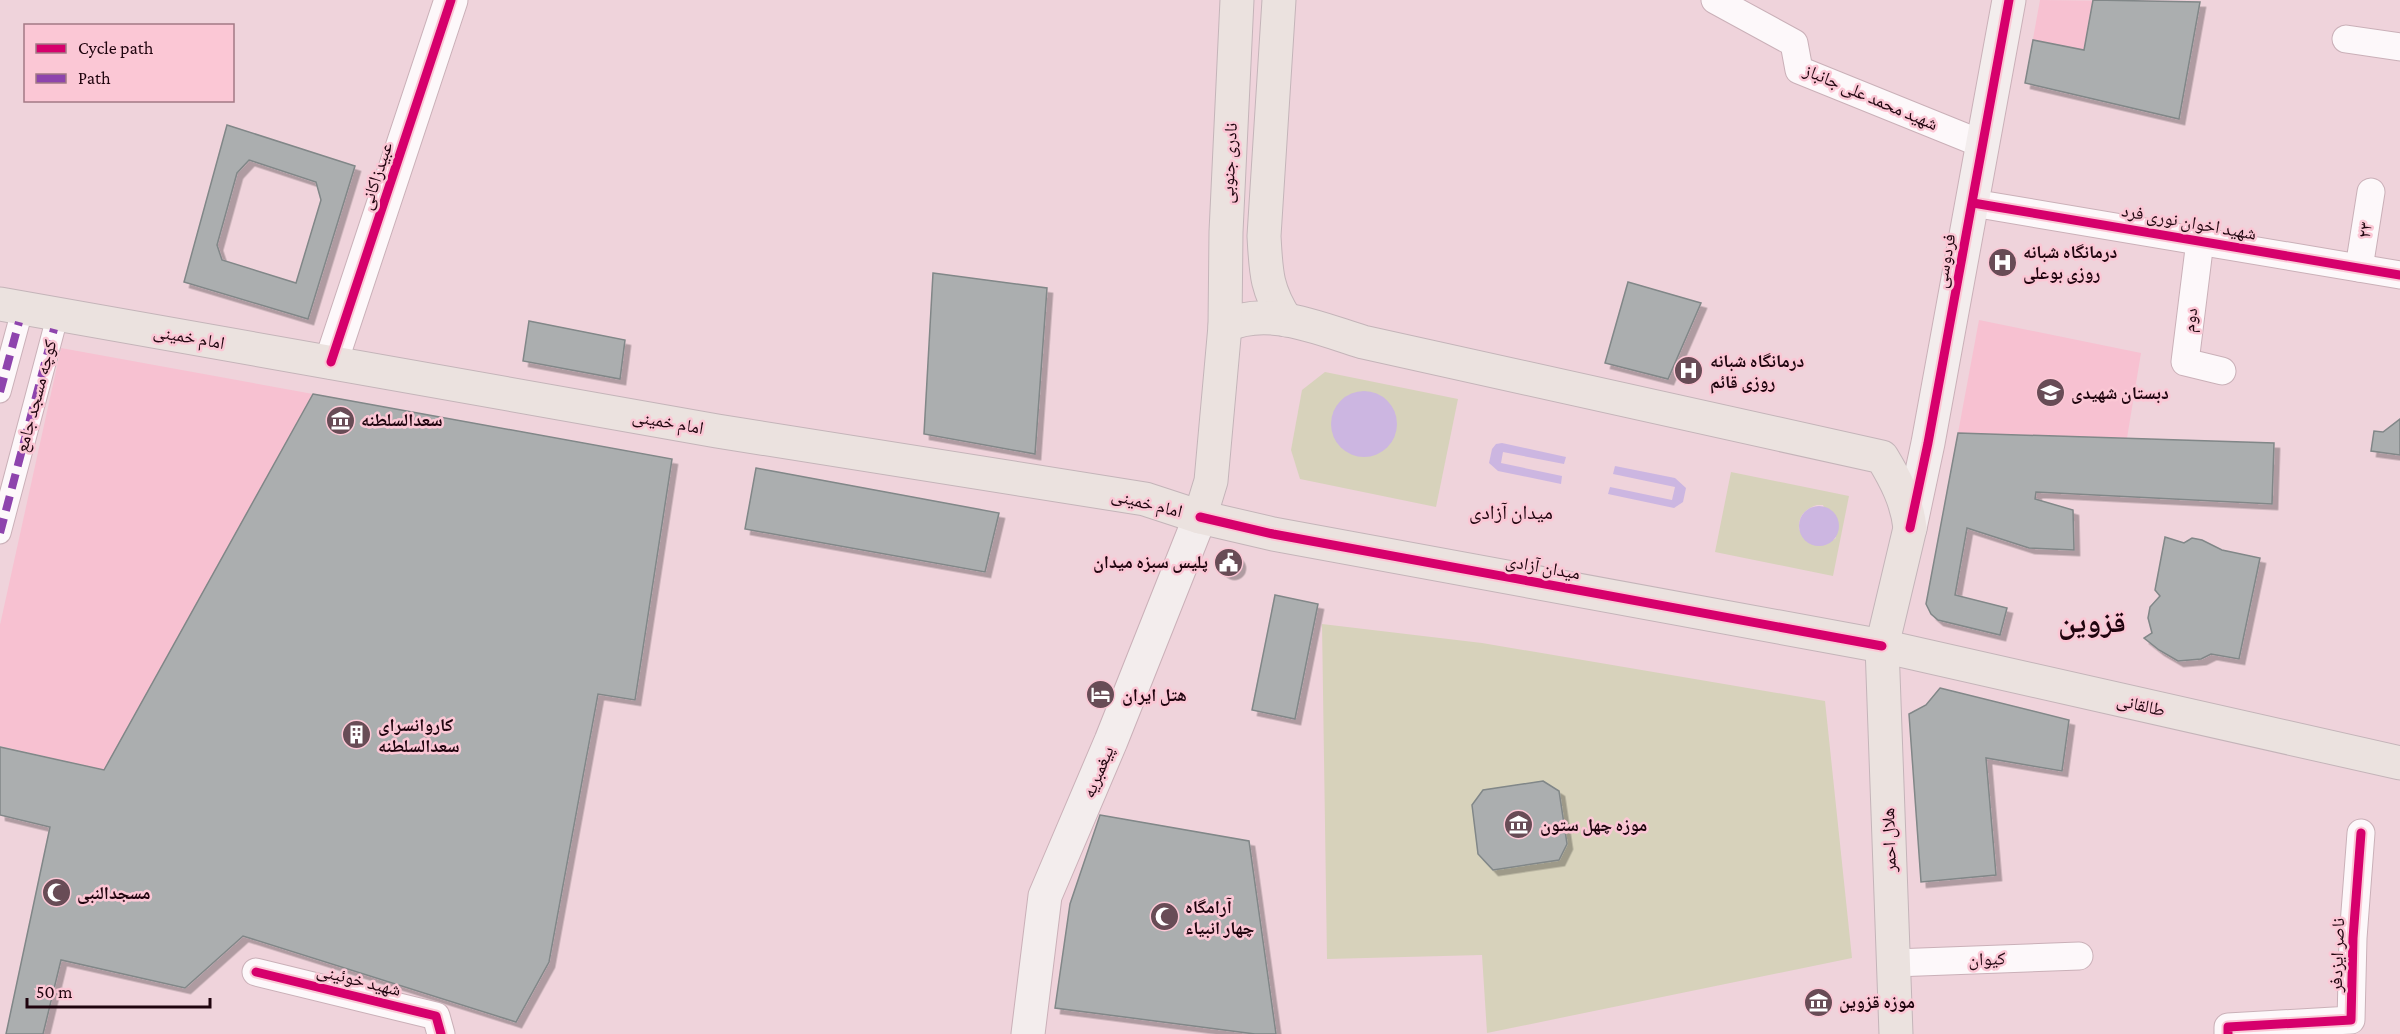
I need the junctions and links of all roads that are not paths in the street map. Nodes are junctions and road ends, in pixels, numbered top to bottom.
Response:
1 (451, 0) edge
2 (1238, 0) edge
3 (1279, 0) edge
4 (1715, 0) edge
5 (2009, 0) edge
6 (2346, 39) dead end
7 (2400, 47) edge
8 (1982, 144) junction
9 (2371, 192) dead end
10 (1972, 203) junction
11 (2200, 241) junction
12 (2359, 268) junction
13 (2400, 275) edge
14 (1270, 291) junction
15 (1225, 312) junction
16 (6, 315) edge
17 (1286, 320) junction
18 (54, 329) junction
19 (331, 362) junction
20 (2222, 371) dead end
21 (0, 392) edge
22 (1200, 517) junction
23 (1910, 528) junction
24 (0, 533) edge
25 (1882, 646) junction
26 (2400, 763) edge
27 (2361, 833) dead end
28 (2079, 956) dead end
29 (1894, 963) junction
30 (256, 972) dead end
31 (441, 1034) edge
32 (1028, 1034) edge
33 (1896, 1034) edge
34 (2228, 1034) edge

1 - 19 street, عبیدزاکانی
2 - 15 main road, نادری جنوبی
3 - 14 main road
4 - 8 street, شهید محمد علی جانباز
5 - 8 main road, فردوسی
6 - 7 street
8 - 10 main road, فردوسی
9 - 12 street, ۲۳
10 - 11 street, شهید اخوان نوری فرد
10 - 23 main road, فردوسی
11 - 12 street, شهید اخوان نوری فرد
11 - 20 street, دوم
12 - 13 street, شهید اخوان نوری فرد
14 - 15 main road
14 - 17 main road
15 - 17 main road
15 - 22 main road
16 - 18 main road, امام خمینی
16 - 19 main road, امام خمینی
16 - 21 street, کوچه مسجد جامع
17 - 23 main road
18 - 22 main road, امام خمینی
18 - 24 street, کوچه مسجد جامع
19 - 22 main road, امام خمینی
22 - 25 main road, میدان آزادی
22 - 32 main road, پیغمبریه
23 - 25 main road
25 - 26 main road, طالقانی
25 - 29 main road, هلال احمر
27 - 34 street, ناصر ایزدفر
28 - 29 street, کیوان
29 - 33 main road, هلال احمر
30 - 31 street, شهید خوئینی

